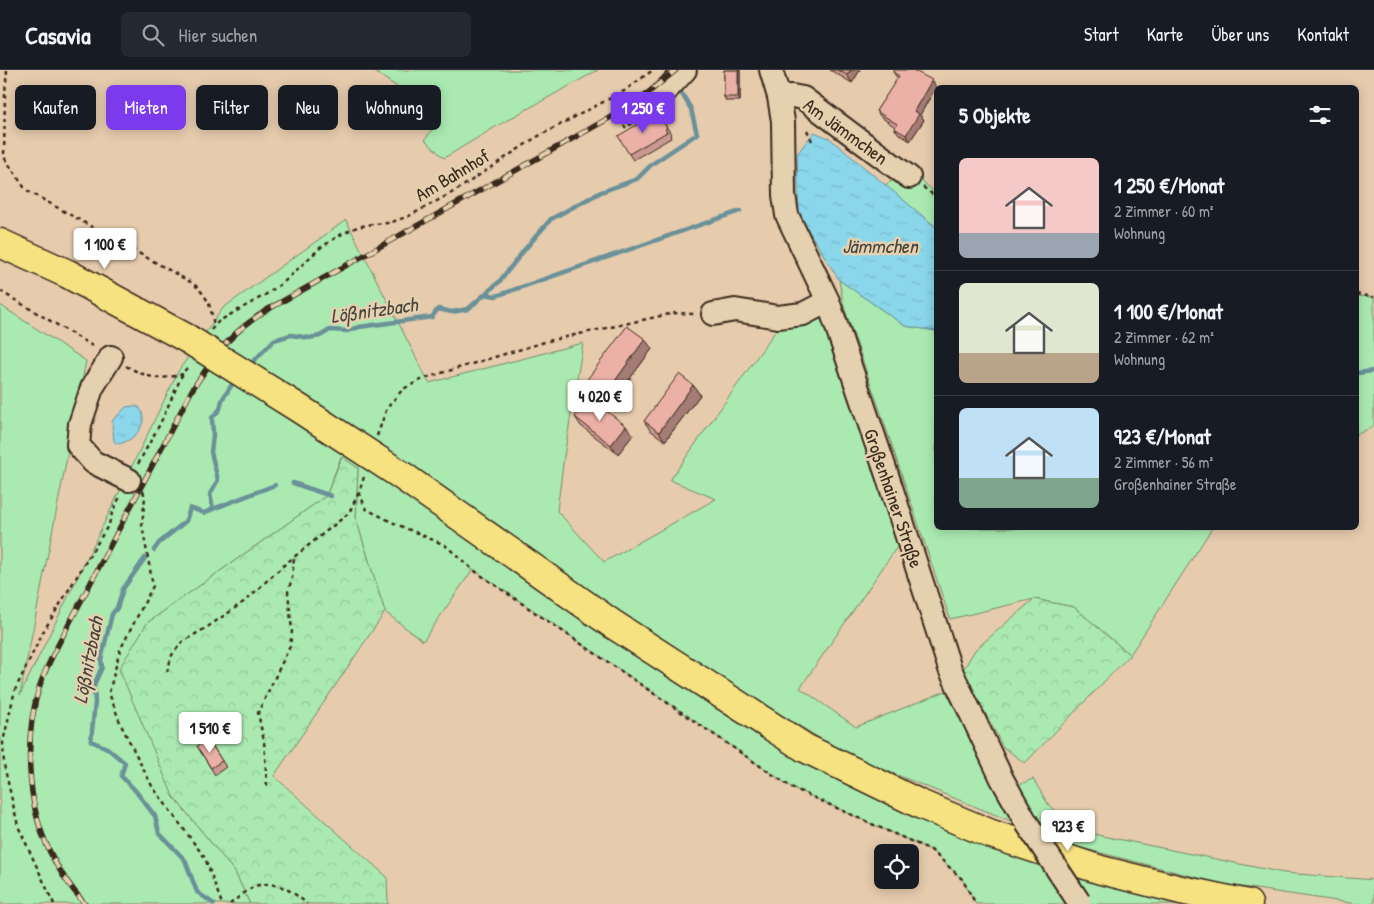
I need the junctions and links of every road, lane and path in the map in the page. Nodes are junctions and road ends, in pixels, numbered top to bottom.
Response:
1 (7, 70) edge
2 (653, 70) edge
3 (685, 70) edge
4 (771, 70) edge
5 (779, 97) junction
6 (648, 110) dead end
7 (807, 130) dead end
8 (812, 141) dead end
9 (909, 177) dead end
10 (0, 243) edge
11 (0, 291) edge
12 (1359, 294) edge
13 (1374, 297) edge
14 (828, 301) junction
15 (713, 314) joint
16 (111, 357) junction
17 (160, 424) dead end
18 (378, 436) dead end
19 (366, 473) dead end
20 (135, 483) joint
21 (360, 492) junction
22 (113, 510) dead end
23 (294, 557) junction
24 (167, 672) dead end
25 (267, 786) dead end
26 (1080, 903) edge
27 (54, 904) edge
28 (222, 904) edge
29 (230, 904) edge
30 (307, 904) edge
31 (976, 904) edge
32 (1248, 904) edge

1 - 2 path, Am Bahnhof
3 - 6 street
4 - 5 street, Großenhainer Straße
5 - 9 street, Am Jämmchen
5 - 14 street, Großenhainer Straße
7 - 8 path
10 - 32 main road, bridge
11 - 16 path
12 - 13 path
14 - 15 street
14 - 26 street, Großenhainer Straße, bridge
15 - 18 path
16 - 17 path
16 - 20 street
19 - 21 path
20 - 28 path
21 - 23 path
21 - 31 path
22 - 27 path
23 - 24 path
23 - 25 path
29 - 30 path

